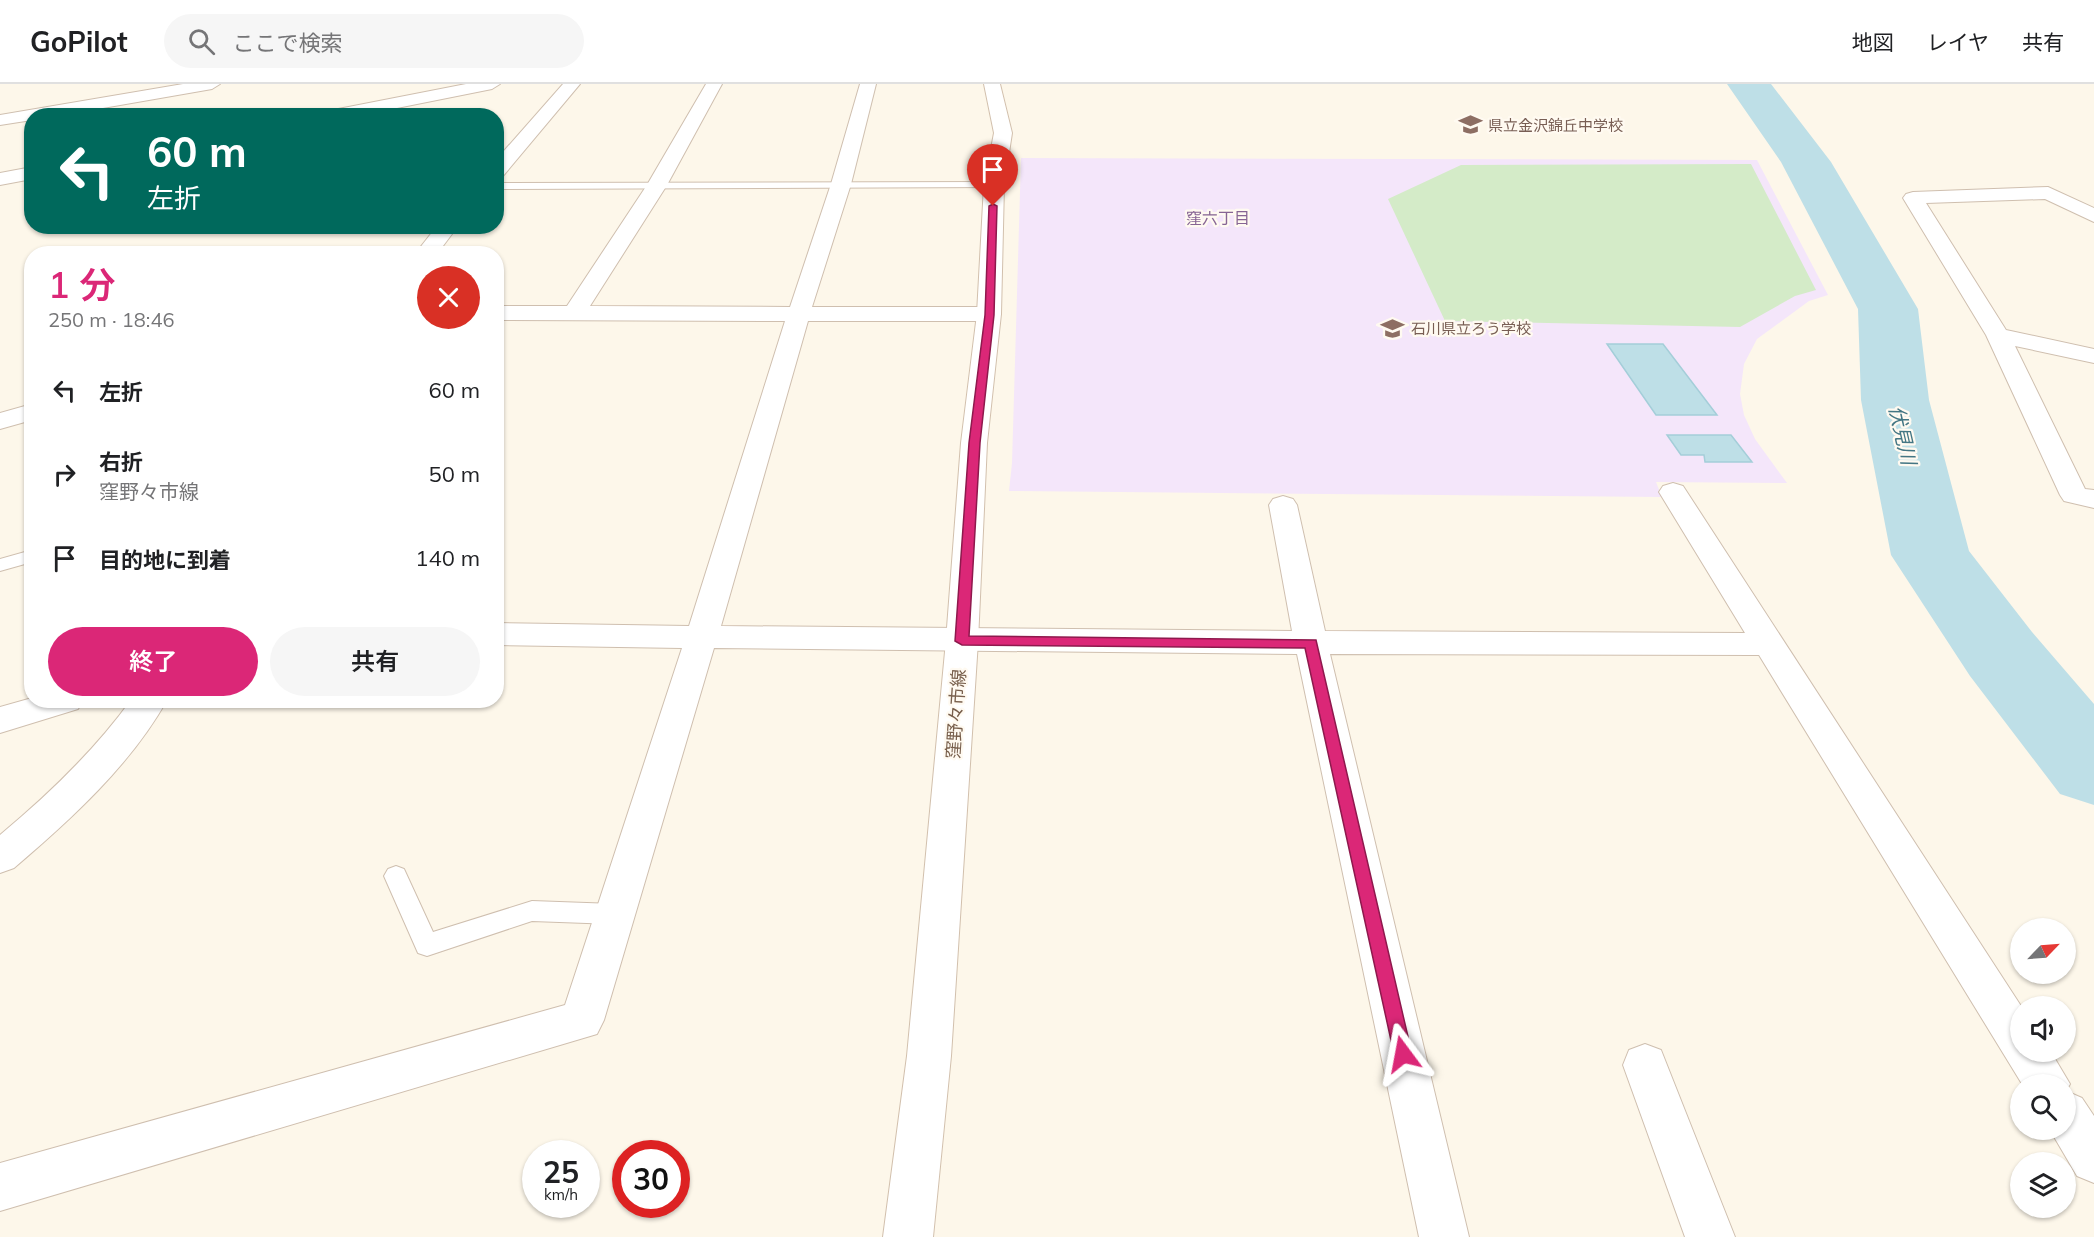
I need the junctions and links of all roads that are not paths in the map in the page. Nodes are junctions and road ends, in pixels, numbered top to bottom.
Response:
1 (212, 84) edge
2 (380, 84) edge
3 (492, 84) edge
4 (572, 84) edge
5 (714, 84) edge
6 (868, 84) edge
7 (992, 84) edge
8 (48, 93) dead end
9 (49, 108) edge
10 (82, 108) edge
11 (397, 108) edge
12 (402, 108) edge
13 (24, 117) edge
14 (0, 120) edge
15 (504, 163) edge
16 (24, 174) edge
17 (0, 179) edge
18 (841, 184) junction
19 (657, 185) junction
20 (994, 185) junction
21 (504, 186) edge
22 (2094, 216) edge
23 (441, 234) edge
24 (432, 246) edge
25 (575, 312) junction
26 (504, 313) edge
27 (799, 313) junction
28 (989, 315) junction
29 (1998, 335) junction
30 (2094, 356) edge
31 (24, 414) edge
32 (0, 421) edge
33 (1673, 492) dead end
34 (2094, 499) edge
35 (1283, 505) dead end
36 (24, 558) edge
37 (0, 565) edge
38 (504, 634) edge
39 (702, 636) junction
40 (962, 641) junction
41 (1311, 643) junction
42 (1768, 644) junction
43 (40, 708) edge
44 (145, 708) edge
45 (0, 720) edge
46 (0, 857) edge
47 (396, 876) dead end
48 (614, 914) junction
49 (2010, 1027) edge
50 (1645, 1065) dead end
51 (2076, 1130) edge
52 (2094, 1159) edge
53 (0, 1186) edge
54 (908, 1237) edge
55 (1444, 1237) edge
56 (1710, 1237) edge

1 - 10 street
2 - 11 street
3 - 12 street
4 - 15 street
5 - 19 street
6 - 18 street
7 - 20 street, 窪野々市線
8 - 9 street
13 - 14 street
16 - 17 street
18 - 19 lane
18 - 20 lane
18 - 27 street
19 - 21 lane
19 - 25 street
20 - 28 street, 窪野々市線
22 - 29 street
23 - 24 street
25 - 26 street
25 - 27 street
27 - 28 street
27 - 39 street
28 - 40 street, 窪野々市線
29 - 30 street
29 - 34 street
31 - 32 street
33 - 42 street
35 - 41 street
36 - 37 lane
38 - 39 street
39 - 40 street
39 - 48 street
40 - 41 street
40 - 54 street, 窪野々市線
41 - 42 street
41 - 55 street
42 - 49 street
43 - 45 street
44 - 46 street
47 - 48 lane
48 - 53 street
50 - 56 street
51 - 52 street

